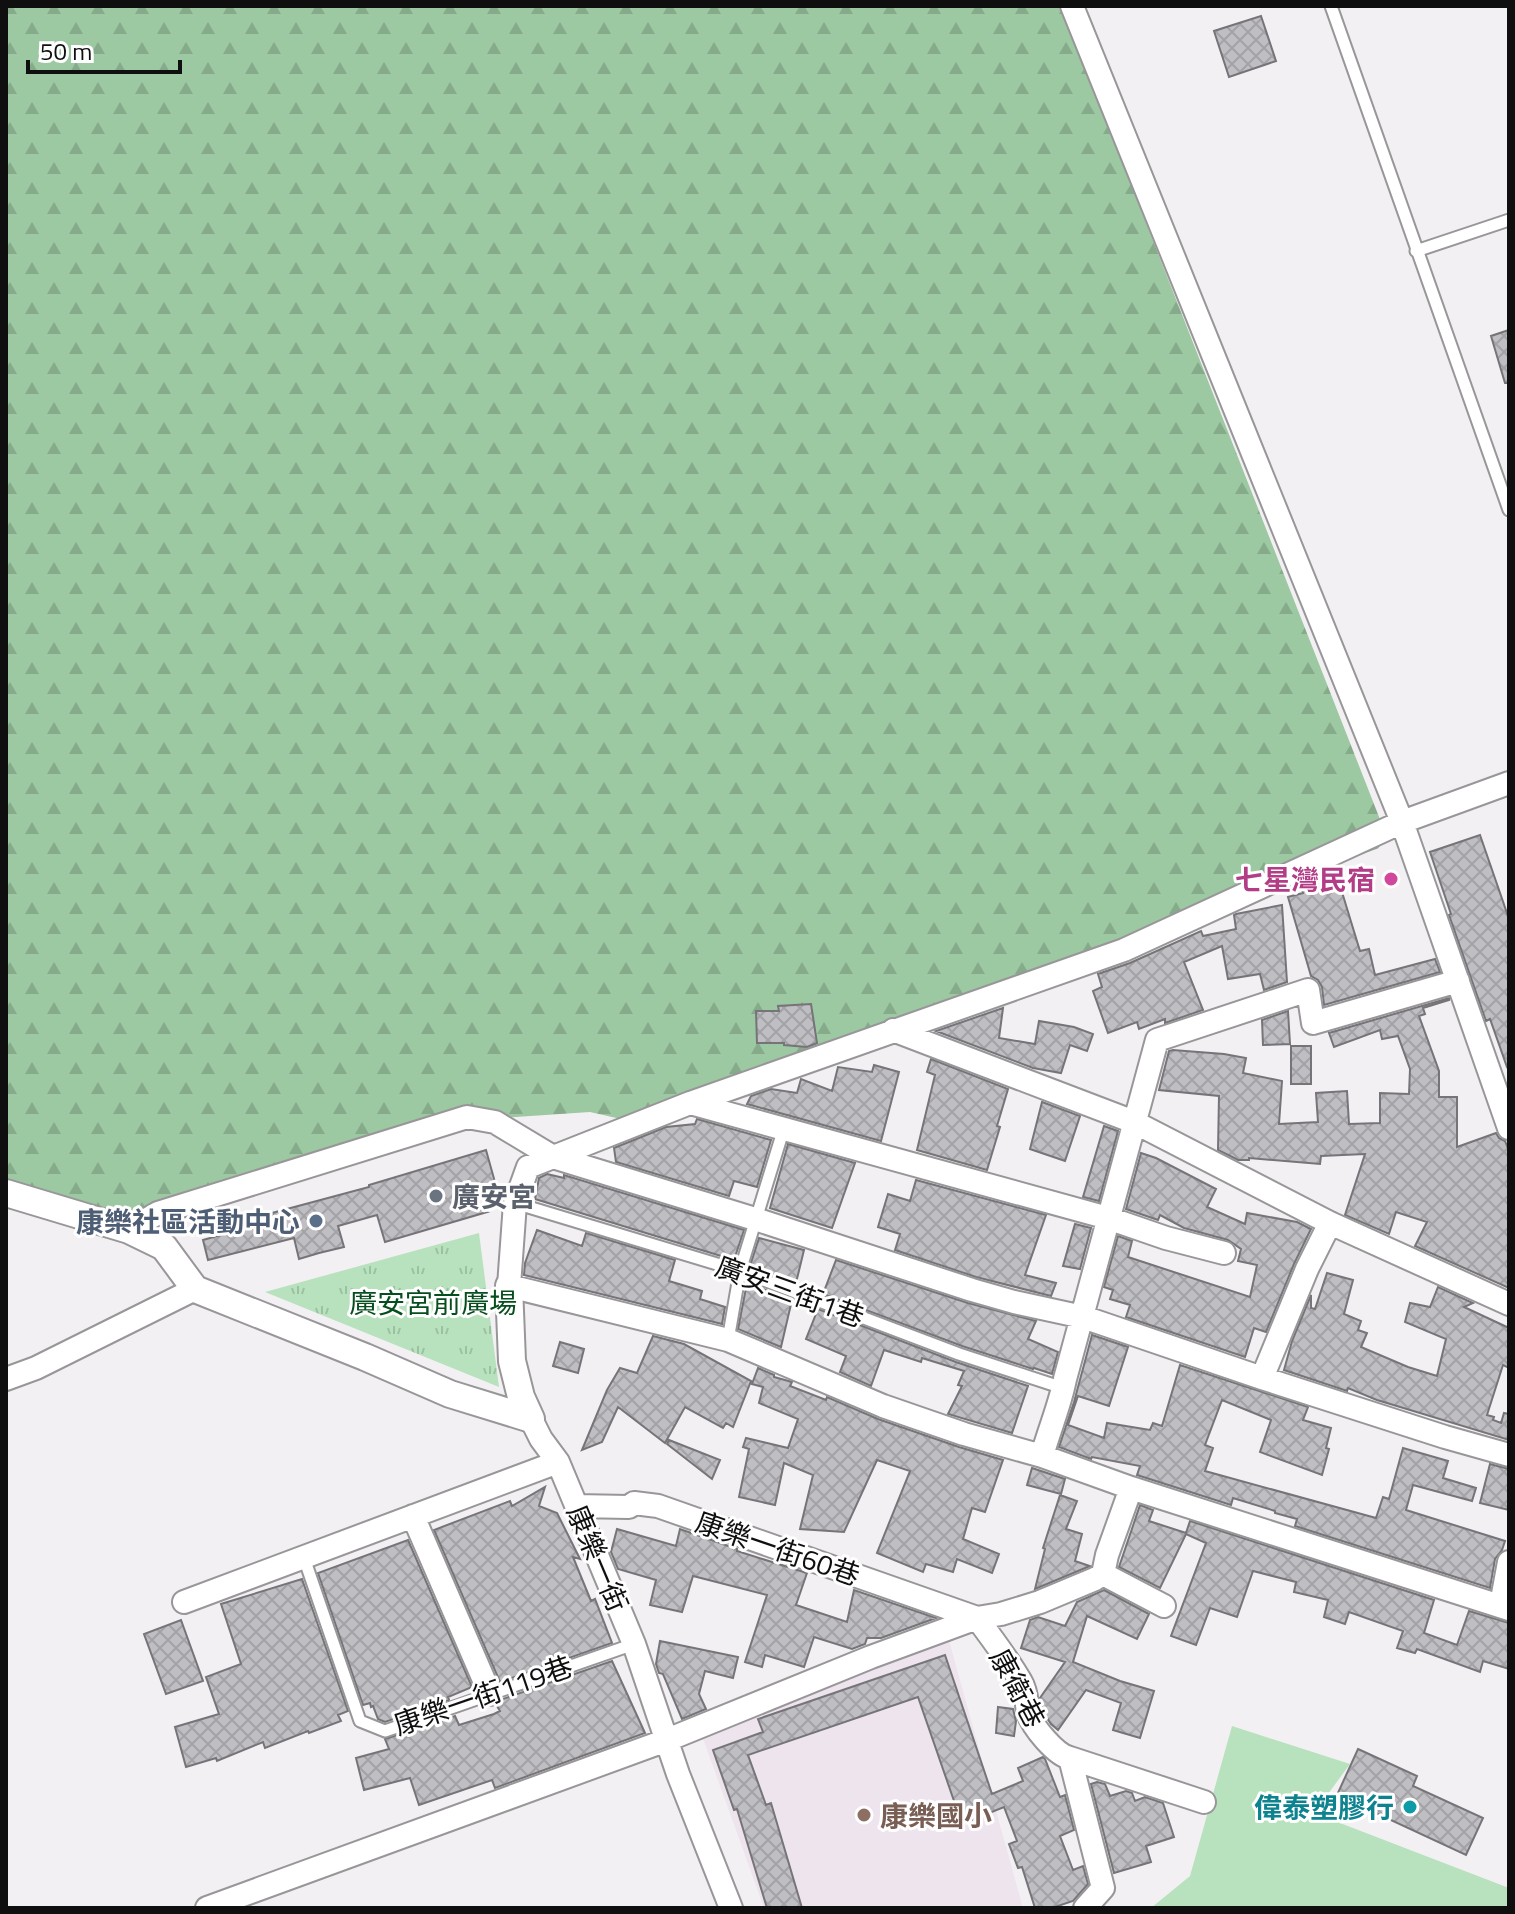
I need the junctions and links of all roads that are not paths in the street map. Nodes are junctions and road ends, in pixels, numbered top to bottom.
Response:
1 (1072, 6) edge
2 (1331, 6) edge
3 (1509, 220) edge
4 (1416, 251) junction
5 (1509, 510) edge
6 (1509, 783) edge
7 (1402, 822) junction
8 (1458, 981) junction
9 (893, 1030) junction
10 (690, 1103) junction
11 (1134, 1122) junction
12 (784, 1128) junction
13 (1509, 1128) edge
14 (553, 1157) junction
15 (6, 1193) edge
16 (515, 1203) junction
17 (1108, 1218) junction
18 (755, 1219) junction
19 (1330, 1223) junction
20 (129, 1230) junction
21 (1224, 1253) dead end
22 (740, 1271) junction
23 (509, 1286) junction
24 (195, 1289) junction
25 (1509, 1304) edge
26 (1083, 1317) junction
27 (728, 1340) junction
28 (1262, 1378) junction
29 (6, 1379) edge
30 (1063, 1388) junction
31 (531, 1419) junction
32 (1509, 1455) edge
33 (1042, 1456) junction
34 (558, 1462) junction
35 (1131, 1488) junction
36 (576, 1506) junction
37 (413, 1516) junction
38 (304, 1558) junction
39 (1509, 1562) edge
40 (1103, 1574) junction
41 (184, 1602) dead end
42 (1164, 1606) dead end
43 (1505, 1607) edge
44 (977, 1618) junction
45 (634, 1644) junction
46 (490, 1694) junction
47 (667, 1740) junction
48 (1070, 1758) junction
49 (1204, 1802) dead end
50 (207, 1908) edge
51 (731, 1908) edge
52 (1085, 1908) edge

1 - 7 street
2 - 4 lane
3 - 4 lane
4 - 5 lane
6 - 7 street, 康樂一街
7 - 8 street
7 - 9 street, 康樂一街
8 - 11 street
8 - 13 street
9 - 10 street, 康樂一街
9 - 11 street
10 - 12 street
10 - 14 street, 康樂一街
11 - 17 street
11 - 19 street
12 - 17 street
12 - 18 lane
14 - 16 street, 康樂一街
14 - 18 street
14 - 20 street
15 - 20 street
16 - 22 lane, 廣安三街1巷
16 - 23 street, 康樂一街
17 - 21 street
17 - 26 street
18 - 22 lane
18 - 26 street
19 - 25 street
19 - 28 street
20 - 24 street
22 - 27 lane
22 - 30 lane, 廣安三街1巷
23 - 27 street
23 - 31 street, 康樂一街
24 - 29 street
24 - 31 street
26 - 28 street
26 - 30 street
27 - 33 street
28 - 32 street
30 - 33 street
31 - 34 street, 康樂一街
33 - 35 street
34 - 36 street, 康樂一街
34 - 37 street
35 - 40 street
35 - 43 street
36 - 44 street, 康樂一街60巷
36 - 45 street, 康樂一街
37 - 38 street
37 - 46 street
38 - 41 street
38 - 46 lane, 康樂一街119巷
39 - 43 street
40 - 42 street
40 - 44 street
44 - 47 street
44 - 48 street, 康衛巷
45 - 46 lane, 康樂一街119巷
45 - 47 street, 康樂一街
47 - 50 street
47 - 51 street, 康樂一街
48 - 49 street
48 - 52 street

